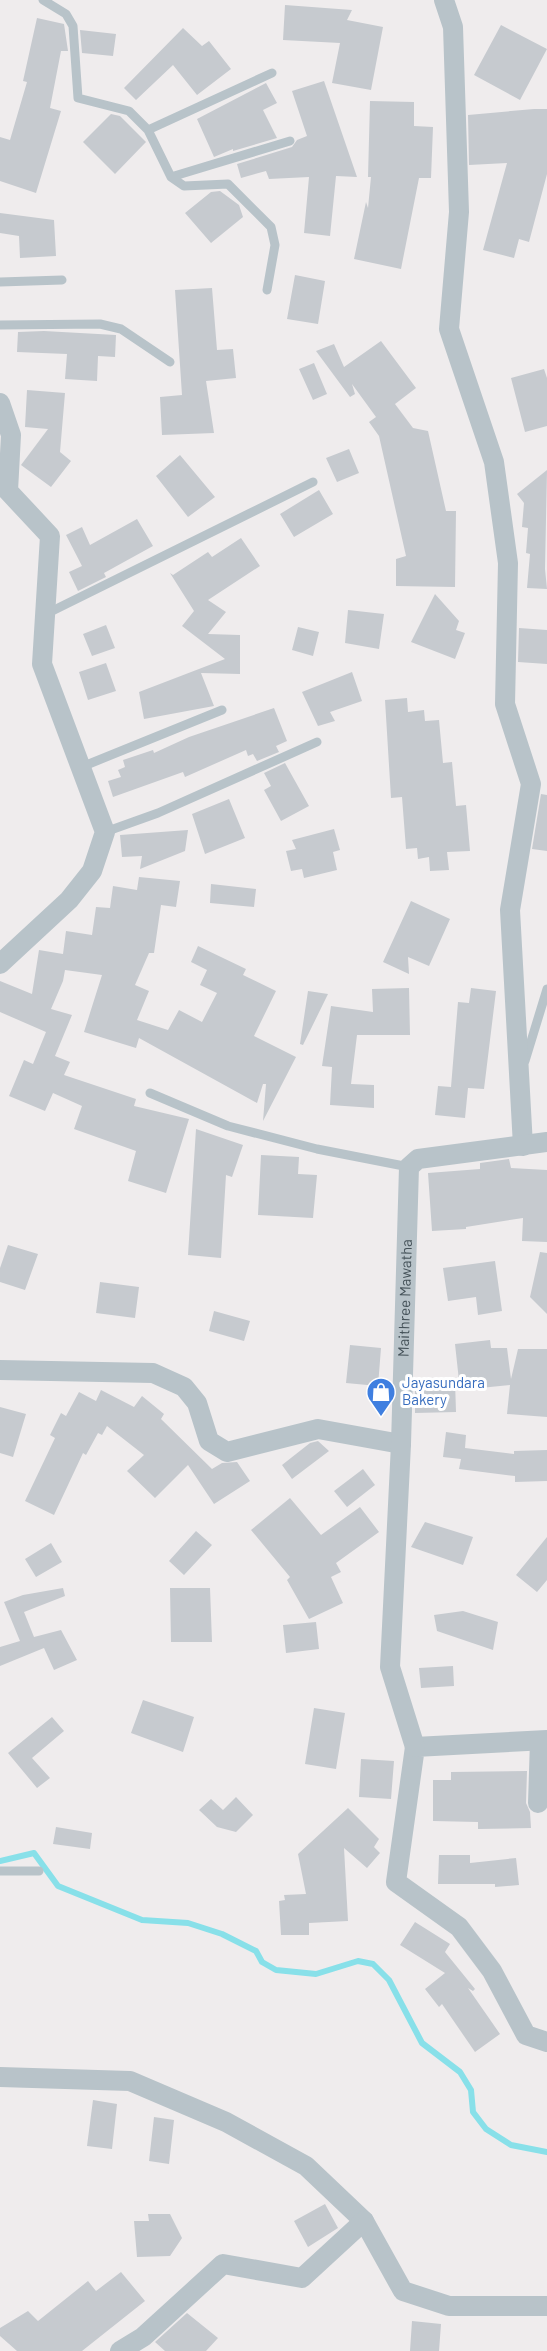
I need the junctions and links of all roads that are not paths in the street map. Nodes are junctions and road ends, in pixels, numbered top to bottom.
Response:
1 (43, 0) edge
2 (444, 0) edge
3 (272, 73) dead end
4 (148, 130) junction
5 (290, 141) dead end
6 (171, 177) junction
7 (62, 280) dead end
8 (0, 282) edge
9 (267, 290) dead end
10 (0, 325) edge
11 (170, 362) dead end
12 (0, 403) edge
13 (313, 482) dead end
14 (46, 614) junction
15 (222, 710) dead end
16 (317, 742) dead end
17 (79, 768) junction
18 (105, 832) junction
19 (0, 964) edge
20 (547, 989) edge
21 (519, 1083) junction
22 (150, 1093) dead end
23 (547, 1142) edge
24 (523, 1146) junction
25 (409, 1167) junction
26 (0, 1370) edge
27 (401, 1444) junction
28 (543, 1741) edge
29 (415, 1747) junction
30 (538, 1803) dead end
31 (0, 1871) edge
32 (39, 1871) dead end
33 (547, 2042) edge
34 (0, 2077) edge
35 (364, 2221) junction
36 (547, 2306) edge
37 (120, 2351) edge

1 - 4 lane
2 - 21 street
3 - 4 lane
4 - 6 lane
5 - 6 lane
6 - 9 lane
7 - 8 lane
10 - 11 lane
12 - 14 street
13 - 14 lane
14 - 17 street
15 - 17 lane
16 - 18 lane
17 - 18 street
18 - 19 street
20 - 21 lane
21 - 24 street
22 - 25 lane
23 - 24 street
24 - 25 street
25 - 27 street, Maithree Mawatha
26 - 27 street
27 - 29 street, Maithree Mawatha
28 - 29 street
28 - 30 street
29 - 33 street
31 - 32 lane
34 - 35 street
35 - 36 street
35 - 37 street

